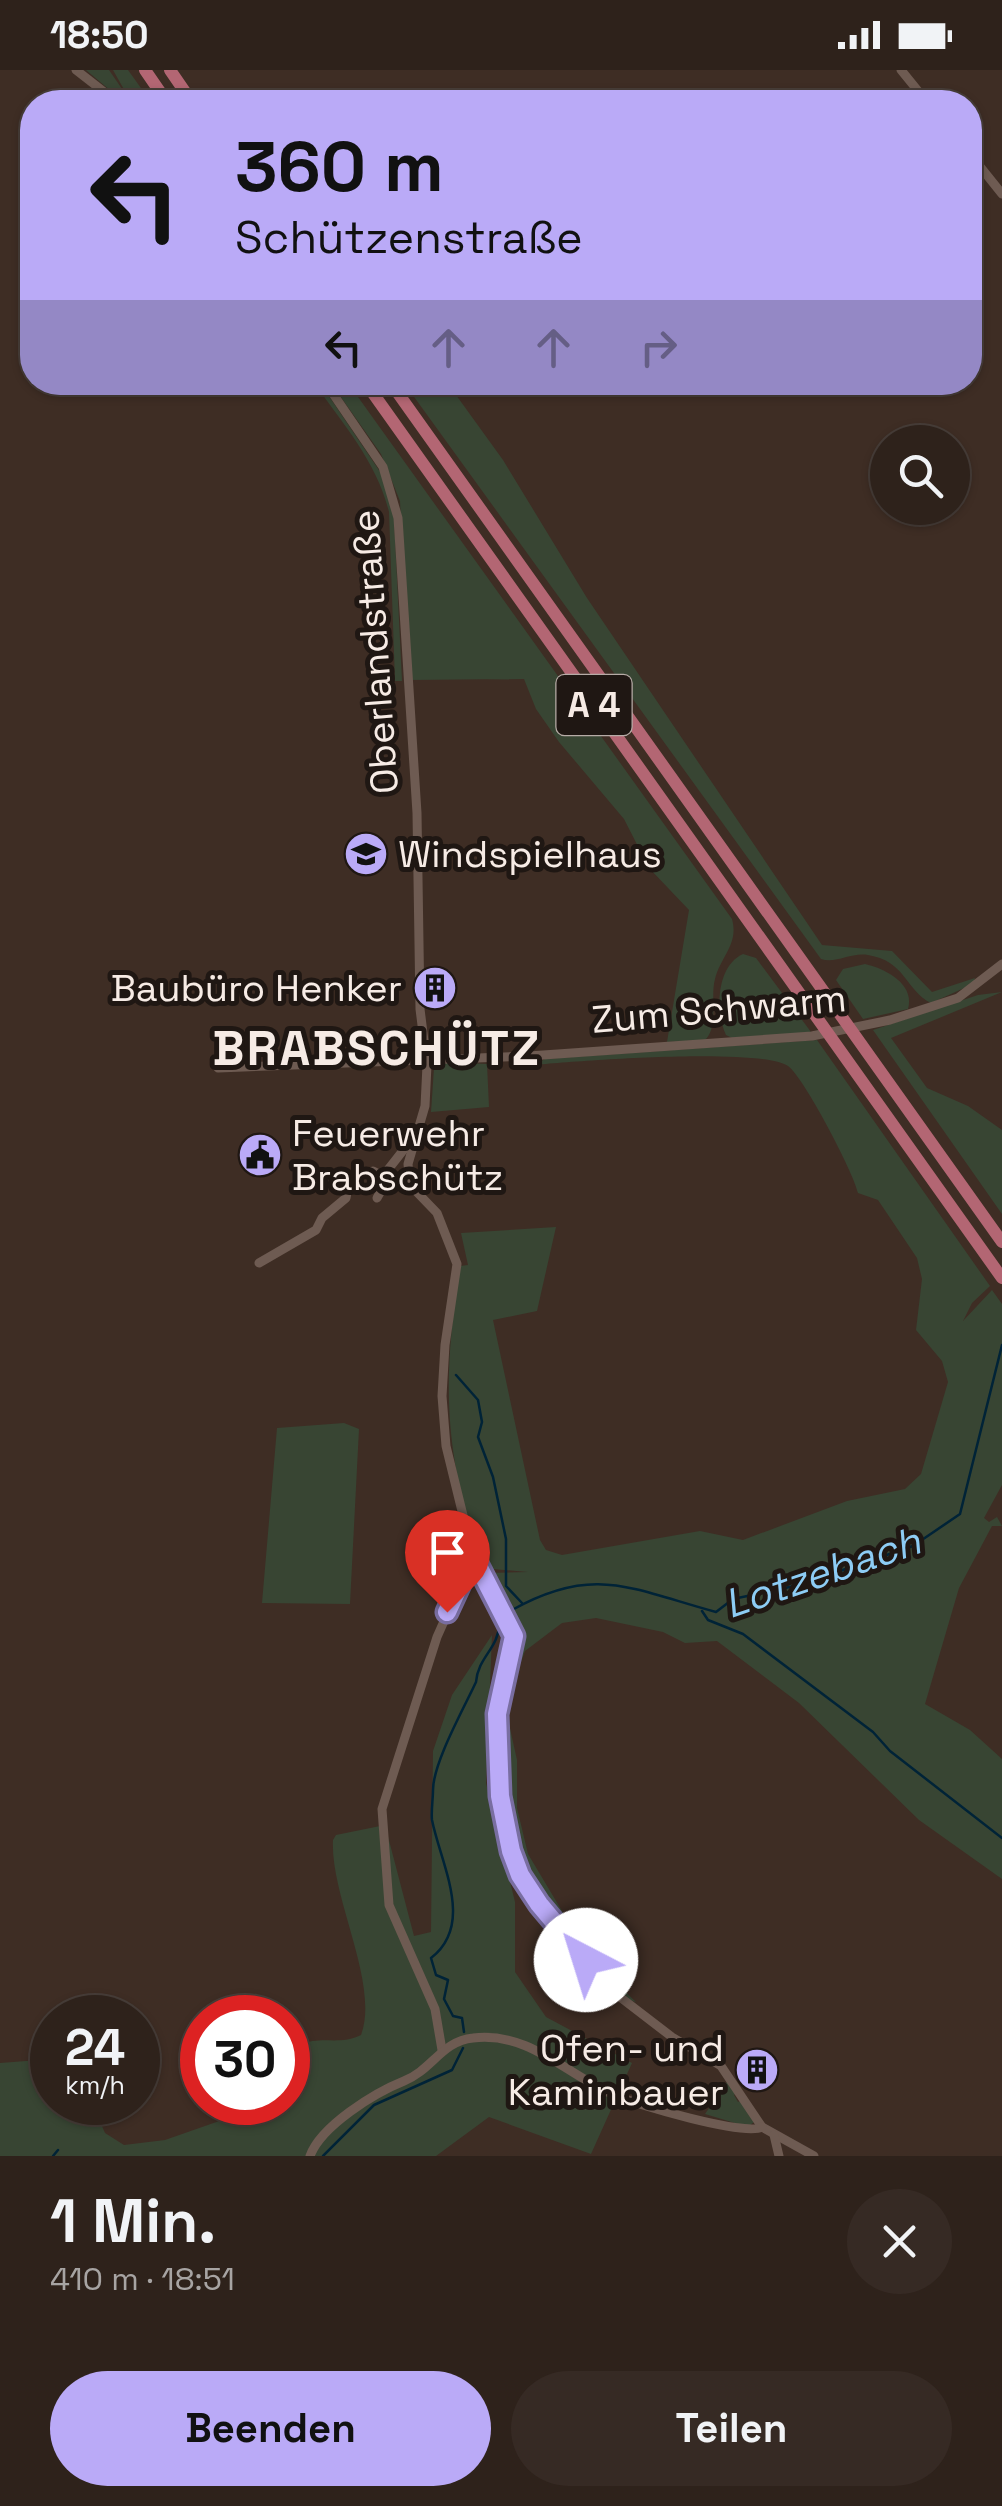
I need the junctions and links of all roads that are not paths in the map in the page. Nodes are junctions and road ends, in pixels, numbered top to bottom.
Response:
1 (76, 70) edge
2 (901, 70) edge
3 (102, 90) edge
4 (917, 90) edge
5 (982, 169) edge
6 (1002, 194) edge
7 (334, 395) edge
8 (374, 395) edge
9 (399, 395) edge
10 (1002, 964) edge
11 (426, 1057) junction
12 (218, 1068) dead end
13 (413, 1145) junction
14 (384, 1180) junction
15 (410, 1185) junction
16 (377, 1198) dead end
17 (998, 1236) edge
18 (259, 1262) dead end
19 (1002, 1278) edge
20 (473, 1556) junction
21 (442, 2050) junction
22 (762, 2127) junction
23 (774, 2135) junction
24 (310, 2156) edge
25 (779, 2156) edge
26 (814, 2156) edge

1 - 3 street
2 - 4 street
5 - 6 street
7 - 11 street, Oberlandstraße
8 - 19 highway, A 4
9 - 17 highway, A 4
10 - 11 street, Zum Schwarm
11 - 12 street, Zum Schwarm
11 - 13 street, Oberlandstraße
13 - 14 street
13 - 15 street, Oberlandstraße
14 - 15 street
14 - 16 street
14 - 18 street
15 - 20 street
20 - 21 street
20 - 22 street
21 - 22 street
21 - 24 street
22 - 23 street
23 - 25 street
23 - 26 street

